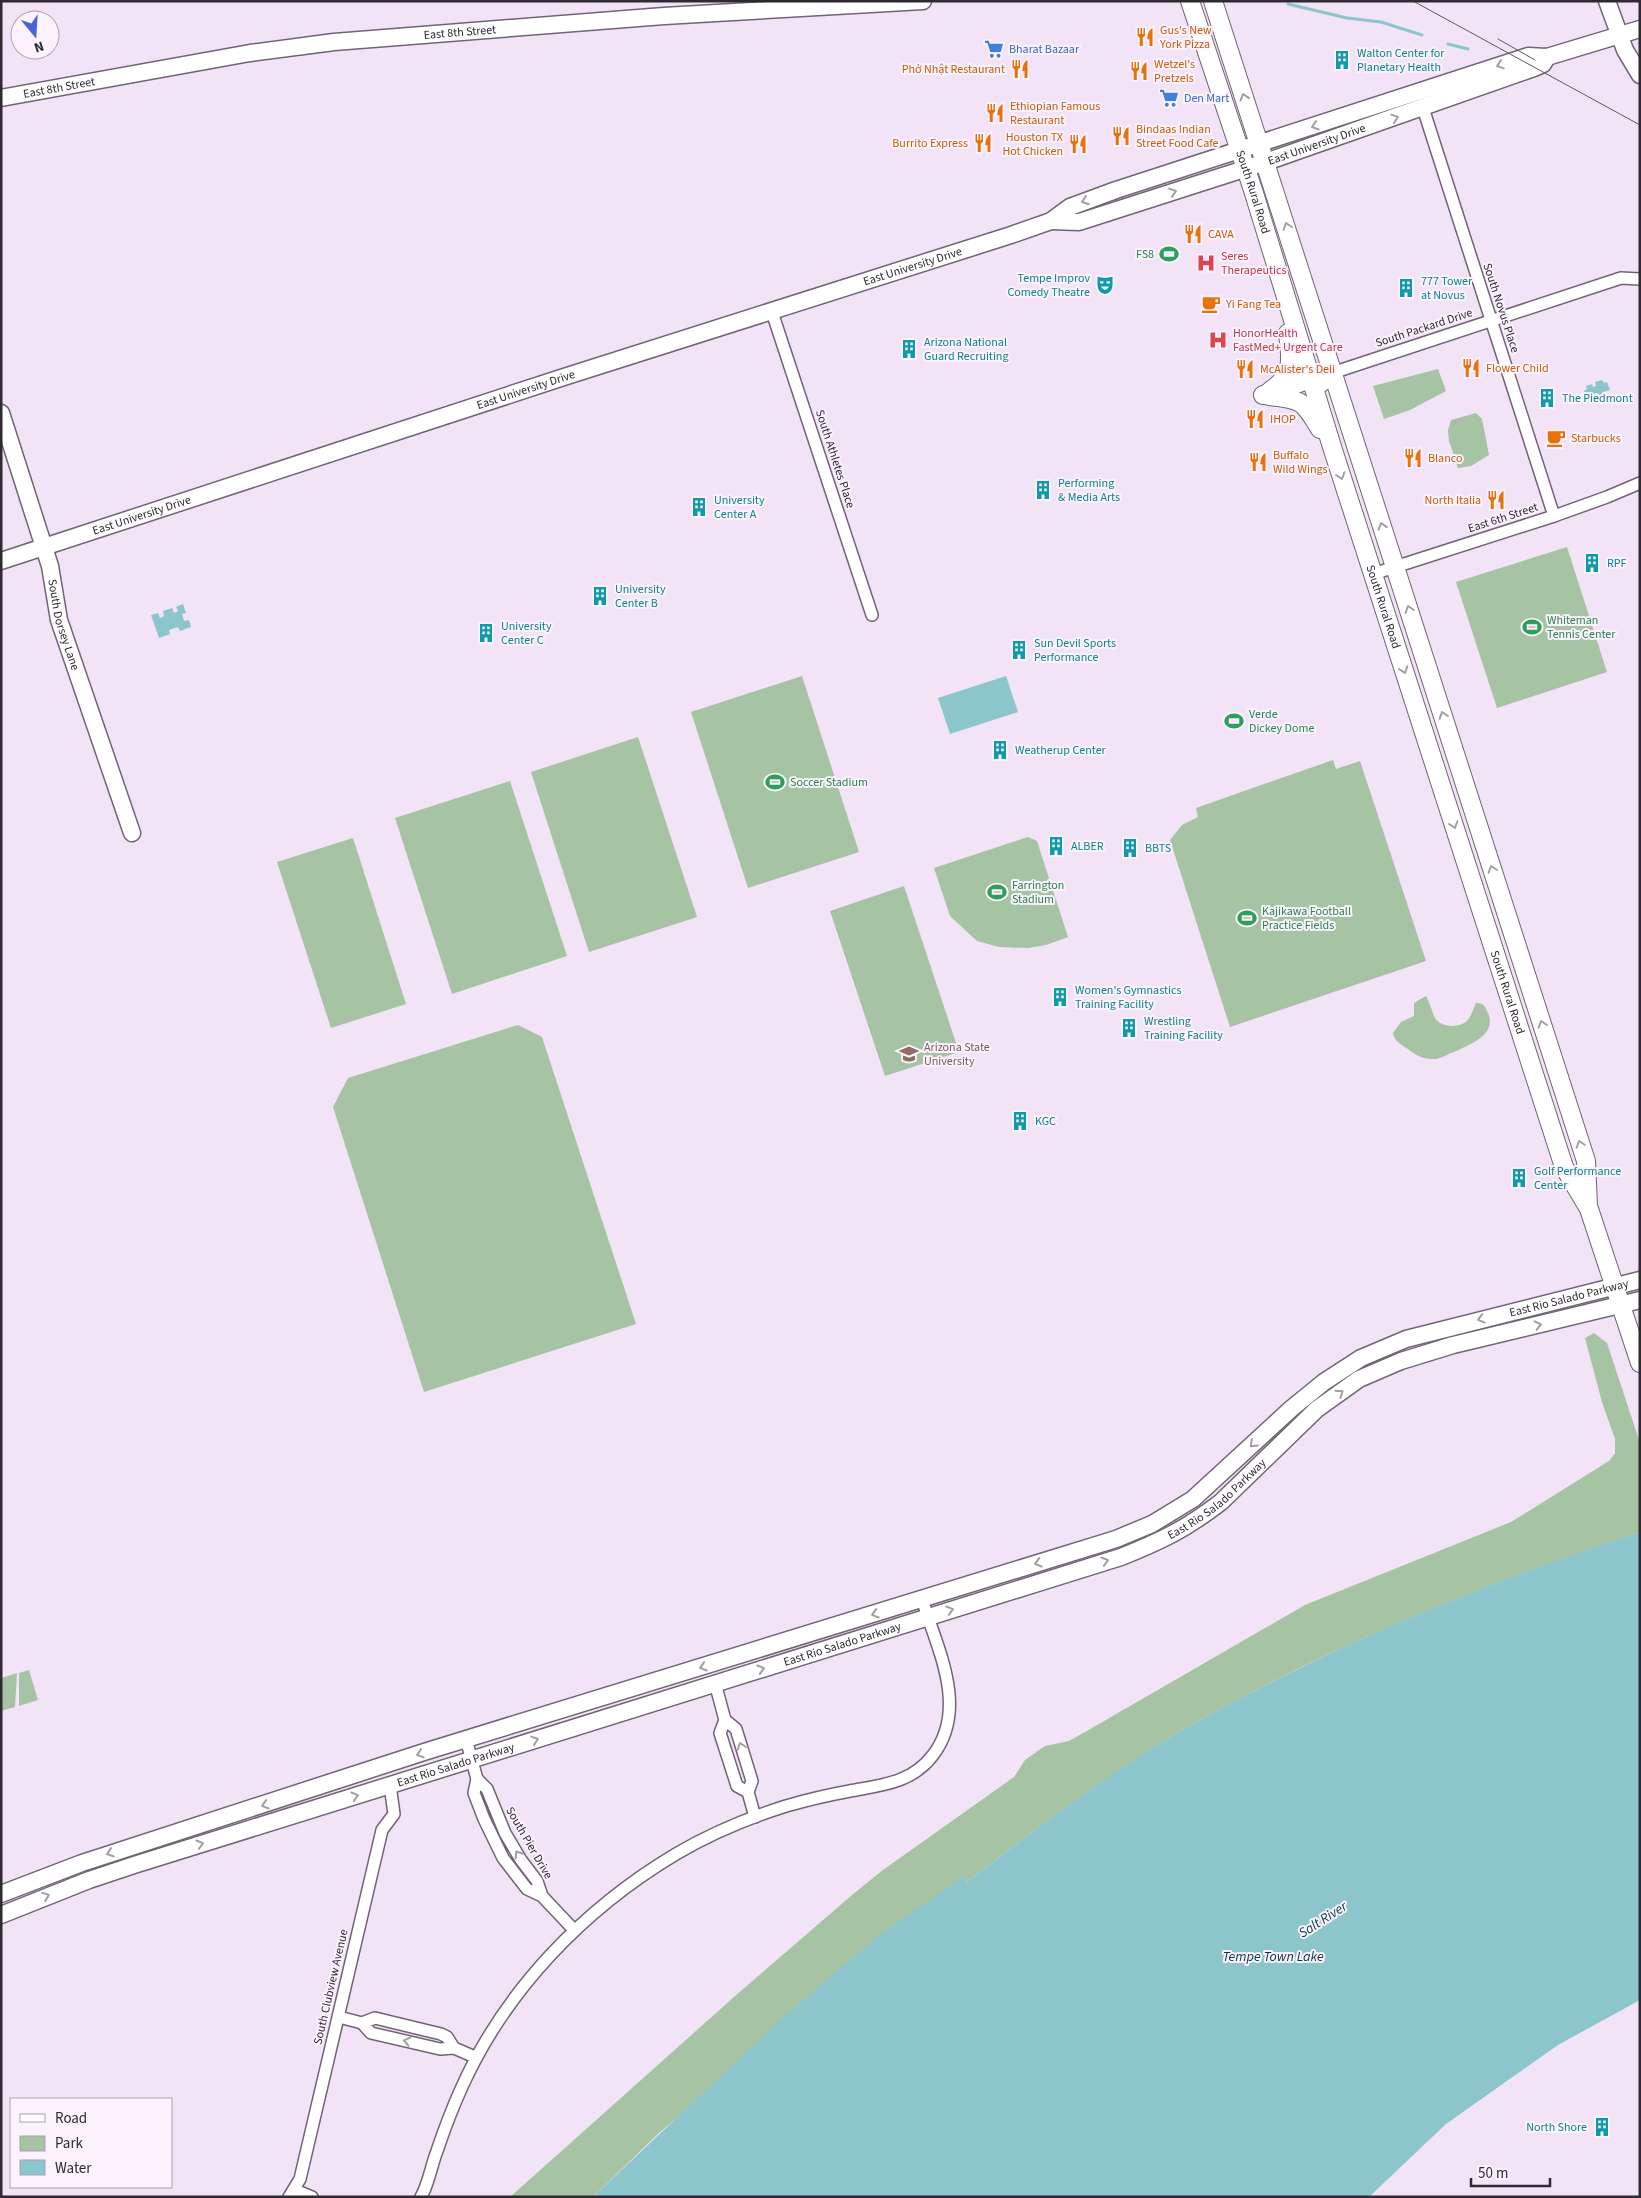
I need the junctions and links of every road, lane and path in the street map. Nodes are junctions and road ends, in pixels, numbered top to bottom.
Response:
1 (923, 1) edge
2 (1190, 1) edge
3 (1213, 1) edge
4 (1607, 1) edge
5 (1640, 29) edge
6 (1619, 35) junction
7 (1547, 57) junction
8 (1640, 76) edge
9 (1, 98) edge
10 (1424, 108) junction
11 (1260, 143) junction
12 (1239, 149) junction
13 (1266, 162) junction
14 (1246, 168) junction
15 (1051, 222) junction
16 (1640, 279) edge
17 (1284, 295) junction
18 (772, 312) junction
19 (1490, 321) junction
20 (1332, 373) junction
21 (1311, 380) junction
22 (1263, 395) junction
23 (1, 413) edge
24 (1333, 450) junction
25 (1362, 463) junction
26 (1640, 483) edge
27 (1554, 516) junction
28 (44, 547) junction
29 (1, 561) edge
30 (1395, 567) junction
31 (1373, 574) junction
32 (872, 615) dead end
33 (132, 833) dead end
34 (1589, 1209) junction
35 (1640, 1280) edge
36 (1614, 1287) junction
37 (1640, 1300) edge
38 (1620, 1306) junction
39 (1640, 1363) edge
40 (922, 1599) junction
41 (927, 1617) junction
42 (715, 1684) junction
43 (725, 1720) junction
44 (466, 1739) junction
45 (472, 1760) junction
46 (390, 1785) junction
47 (748, 1792) junction
48 (755, 1817) junction
49 (1, 1894) edge
50 (1, 1915) edge
51 (574, 1930) junction
52 (339, 2017) junction
53 (475, 2057) junction
54 (292, 2194) edge
55 (312, 2197) edge
56 (421, 2197) edge

1 - 9 main road, East 8th Street
2 - 12 main road, South Rural Road
11 -> 3 main road, South Rural Road
4 - 6 main road
5 - 6 main road, East University Drive
6 - 7 main road, East University Drive
6 - 8 main road
7 - 10 main road, East University Drive
7 -> 11 main road, East University Drive
13 -> 10 main road, East University Drive
10 - 19 street, South Novus Place
11 - 12 main road, East University Drive
11 - 13 main road, South Rural Road
12 - 14 main road, South Rural Road
12 -> 15 main road, East University Drive
13 - 14 main road, East University Drive
20 -> 13 main road, South Rural Road
15 -> 14 main road, East University Drive
14 - 17 main road, South Rural Road
15 - 18 main road, East University Drive
16 - 19 street, South Packard Drive
17 - 21 main road, South Rural Road
17 - 22 main road
18 - 28 main road, East University Drive
18 - 32 street, South Athletes Place
19 - 20 street, South Packard Drive
19 - 27 street, South Novus Place
20 - 25 main road, South Rural Road
21 - 22 main road
21 - 24 main road, South Rural Road
21 - 25 main road
22 - 24 main road
23 - 28 main road, South Dorsey Lane
24 -> 31 main road, South Rural Road
30 -> 25 main road, South Rural Road
26 - 27 street, East 6th Street
27 - 30 street, East 6th Street
28 - 29 main road, East University Drive
28 - 33 main road, South Dorsey Lane
30 - 31 street, East 6th Street
34 -> 30 main road, South Rural Road
31 -> 34 main road, South Rural Road
34 - 36 main road, South Rural Road
35 - 36 main road, East Rio Salado Parkway
36 - 38 main road, South Rural Road
36 -> 40 main road, East Rio Salado Parkway
37 - 38 main road, East Rio Salado Parkway
38 - 39 main road, South Rural Road
41 -> 38 main road, East Rio Salado Parkway
40 - 41 street
40 -> 44 main road, East Rio Salado Parkway
42 -> 41 main road, East Rio Salado Parkway
41 - 48 street
42 - 43 street
45 -> 42 main road, East Rio Salado Parkway
47 -> 43 street
43 - 47 street
44 - 45 street, South Pier Drive
44 -> 49 main road, East Rio Salado Parkway
45 - 46 main road, East Rio Salado Parkway
45 - 51 street, South Pier Drive
50 -> 46 main road, East Rio Salado Parkway
46 - 52 street, South Clubview Avenue
47 - 48 street
48 - 51 street
51 - 53 street
52 - 53 street
52 - 54 street, South Clubview Avenue
53 - 56 street
54 - 55 street

